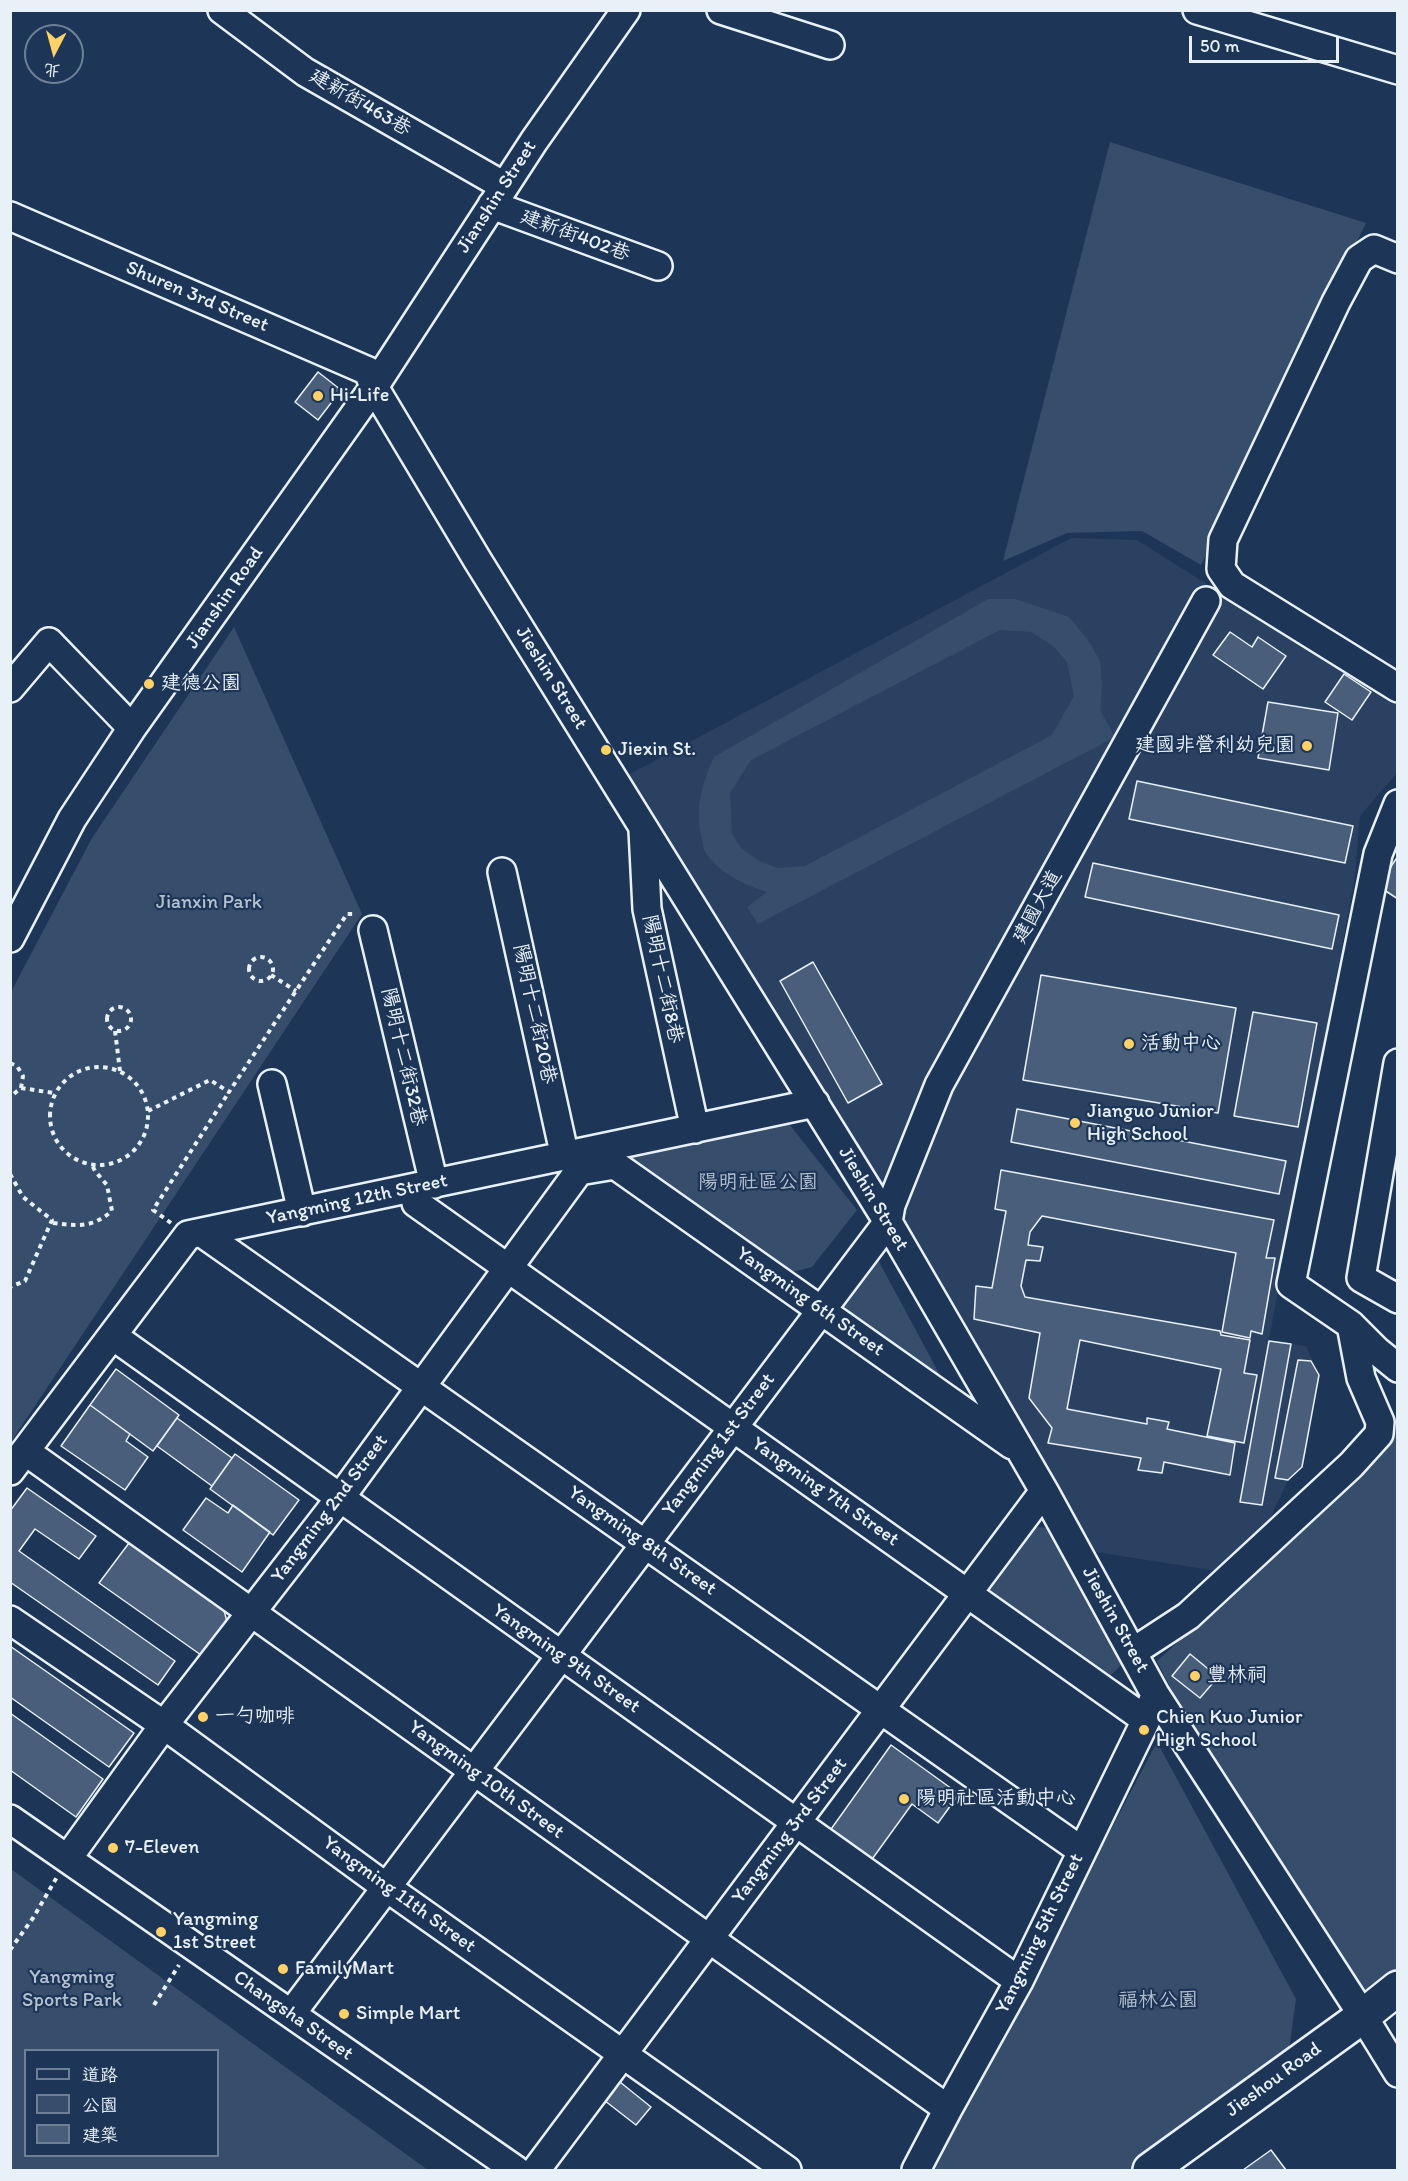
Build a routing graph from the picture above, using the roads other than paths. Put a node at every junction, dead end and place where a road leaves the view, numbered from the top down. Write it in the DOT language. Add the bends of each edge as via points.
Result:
graph roads {
  1 [pos="222,10"];
  2 [pos="626,10"];
  3 [pos="721,10"];
  4 [pos="1197,10"];
  5 [pos="830,45"];
  6 [pos="1398,70"];
  7 [pos="498,195"];
  8 [pos="10,216"];
  9 [pos="1397,257"];
  10 [pos="658,266"];
  11 [pos="374,387"];
  12 [pos="1206,600"];
  13 [pos="10,688"];
  14 [pos="1398,688"];
  15 [pos="132,728"];
  16 [pos="1398,804"];
  17 [pos="643,828"];
  18 [pos="502,872"];
  19 [pos="373,930"];
  20 [pos="10,938"];
  21 [pos="1398,1063"];
  22 [pos="272,1084"];
  23 [pos="814,1103"];
  24 [pos="695,1129"];
  25 [pos="565,1157"];
  26 [pos="596,1168"];
  27 [pos="425,1193"];
  28 [pos="302,1212"];
  29 [pos="888,1222"];
  30 [pos="195,1234"];
  31 [pos="508,1268"];
  32 [pos="1398,1299"];
  33 [pos="821,1310"];
  34 [pos="1351,1324"];
  35 [pos="113,1336"];
  36 [pos="1398,1368"];
  37 [pos="422,1386"];
  38 [pos="733,1427"];
  39 [pos="1389,1430"];
  40 [pos="1020,1450"];
  41 [pos="18,1461"];
  42 [pos="1044,1491"];
  43 [pos="340,1498"];
  44 [pos="645,1544"];
  45 [pos="968,1593"];
  46 [pos="251,1612"];
  47 [pos="10,1620"];
  48 [pos="1132,1649"];
  49 [pos="561,1655"];
  50 [pos="1155,1694"];
  51 [pos="881,1709"];
  52 [pos="1146,1720"];
  53 [pos="164,1725"];
  54 [pos="473,1771"];
  55 [pos="10,1819"];
  56 [pos="796,1822"];
  57 [pos="1082,1851"];
  58 [pos="68,1858"];
  59 [pos="386,1887"];
  60 [pos="709,1939"];
  61 [pos="1019,1981"];
  62 [pos="1398,1988"];
  63 [pos="291,2014"];
  64 [pos="1363,2016"];
  65 [pos="622,2054"];
  66 [pos="1398,2073"];
  67 [pos="948,2109"];
  68 [pos="516,2170"];
  69 [pos="536,2170"];
  70 [pos="787,2170"];
  71 [pos="916,2170"];
  72 [pos="1150,2170"];
  1 -- 7 [label="street, 建新街463巷" via="305,72"];
  2 -- 7 [label="street, Jianshin Street"];
  3 -- 5 [label="street"];
  4 -- 6 [label="street"];
  7 -- 10 [label="street, 建新街402巷"];
  7 -- 11 [label="street, Jianshin Street"];
  8 -- 11 [label="street, Shuren 3rd Street" via="368,371"];
  9 -- 14 [label="street" via="1374,249 1359,259 1223,540 1221,569 1232,585"];
  11 -- 15 [label="street, Jianshin Road"];
  11 -- 17 [label="street, Jieshin Street"];
  12 -- 29 [label="street, 建國大道" via="939,1085 891,1205"];
  13 -- 15 [label="street" via="49,642"];
  15 -- 20 [label="street, Jianshin Road" via="72,819"];
  16 -- 34 [label="street" via="1378,854 1291,1284"];
  17 -- 23 [label="street, Jieshin Street"];
  17 -- 24 [label="street, 陽明十二街8巷" via="647,909"];
  18 -- 25 [label="street, 陽明十二街20巷"];
  19 -- 27 [label="street, 陽明十二街32巷"];
  21 -- 32 [label="street" via="1360,1278"];
  22 -- 28 [label="street"];
  23 -- 24 [label="street, Yangming 12th Street"];
  23 -- 29 [label="street, Jieshin Street"];
  24 -- 25 [label="street, Yangming 12th Street"];
  25 -- 27 [label="street, Yangming 12th Street"];
  26 -- 31 [label="street, Yangming 2nd Street" via="579,1171"];
  26 -- 33 [label="street, Yangming 6th Street" via="615,1165"];
  27 -- 28 [label="street, Yangming 12th Street"];
  27 -- 31 [label="street, Yangming 7th Street"];
  28 -- 30 [label="street, Yangming 12th Street"];
  29 -- 33 [label="street, Yangming 1st Street"];
  29 -- 40 [label="street, Jieshin Street"];
  30 -- 35 [label="street"];
  30 -- 37 [label="street, Yangming 8th Street"];
  31 -- 37 [label="street, Yangming 2nd Street"];
  31 -- 38 [label="street, Yangming 7th Street"];
  33 -- 38 [label="street, Yangming 1st Street"];
  33 -- 40 [label="street, Yangming 6th Street"];
  34 -- 36 [label="street"];
  34 -- 39 [label="street" via="1361,1378"];
  35 -- 41 [label="street"];
  35 -- 43 [label="street, Yangming 9th Street"];
  37 -- 43 [label="street, Yangming 2nd Street"];
  37 -- 44 [label="street, Yangming 8th Street"];
  38 -- 44 [label="street, Yangming 1st Street"];
  38 -- 45 [label="street, Yangming 7th Street"];
  39 -- 48 [label="street" via="1379,1434 1351,1465 1188,1616"];
  40 -- 42 [label="street, Jieshin Street"];
  41 -- 46 [label="street, Yangming 10th Street"];
  42 -- 45 [label="street, Yangming 3rd Street"];
  42 -- 48 [label="street, Jieshin Street"];
  43 -- 46 [label="street, Yangming 2nd Street"];
  43 -- 49 [label="street, Yangming 9th Street"];
  44 -- 49 [label="street, Yangming 1st Street"];
  44 -- 51 [label="street, Yangming 8th Street"];
  45 -- 51 [label="street, Yangming 3rd Street"];
  45 -- 52 [label="street, Yangming 7th Street"];
  46 -- 53 [label="street, Yangming 2nd Street"];
  46 -- 54 [label="street, Yangming 10th Street"];
  47 -- 53 [label="street, Yangming 11th Street"];
  48 -- 50 [label="street, Jieshin Street"];
  49 -- 54 [label="street, Yangming 1st Street"];
  49 -- 56 [label="street, Yangming 9th Street"];
  50 -- 52 [label="street, Yangming 5th Street"];
  50 -- 64 [label="street, Jieshin Street"];
  51 -- 56 [label="street, Yangming 3rd Street"];
  51 -- 57 [label="street, Yangming 8th Street"];
  52 -- 57 [label="street, Yangming 5th Street"];
  53 -- 58 [label="street, Yangming 2nd Street"];
  53 -- 59 [label="street, Yangming 11th Street"];
  54 -- 59 [label="street, Yangming 1st Street"];
  54 -- 60 [label="street, Yangming 10th Street"];
  55 -- 58 [label="street, Changsha Street"];
  56 -- 60 [label="street, Yangming 3rd Street"];
  56 -- 61 [label="street, Yangming 9th Street"];
  57 -- 61 [label="street, Yangming 5th Street"];
  58 -- 63 [label="street, Changsha Street"];
  59 -- 63 [label="street, Yangming 1st Street"];
  59 -- 65 [label="street, Yangming 11th Street"];
  60 -- 65 [label="street, Yangming 3rd Street"];
  60 -- 67 [label="street, Yangming 10th Street"];
  61 -- 67 [label="street, Yangming 5th Street"];
  62 -- 64 [label="main road, Jieshou Road"];
  63 -- 68 [label="street, Changsha Street"];
  64 -- 66 [label="street, Jieshin Street"];
  64 -- 72 [label="main road, Jieshou Road"];
  65 -- 69 [label="street, Yangming 3rd Street"];
  65 -- 70 [label="street, Yangming 11th Street"];
  67 -- 71 [label="street, Yangming 5th Street"];
}
